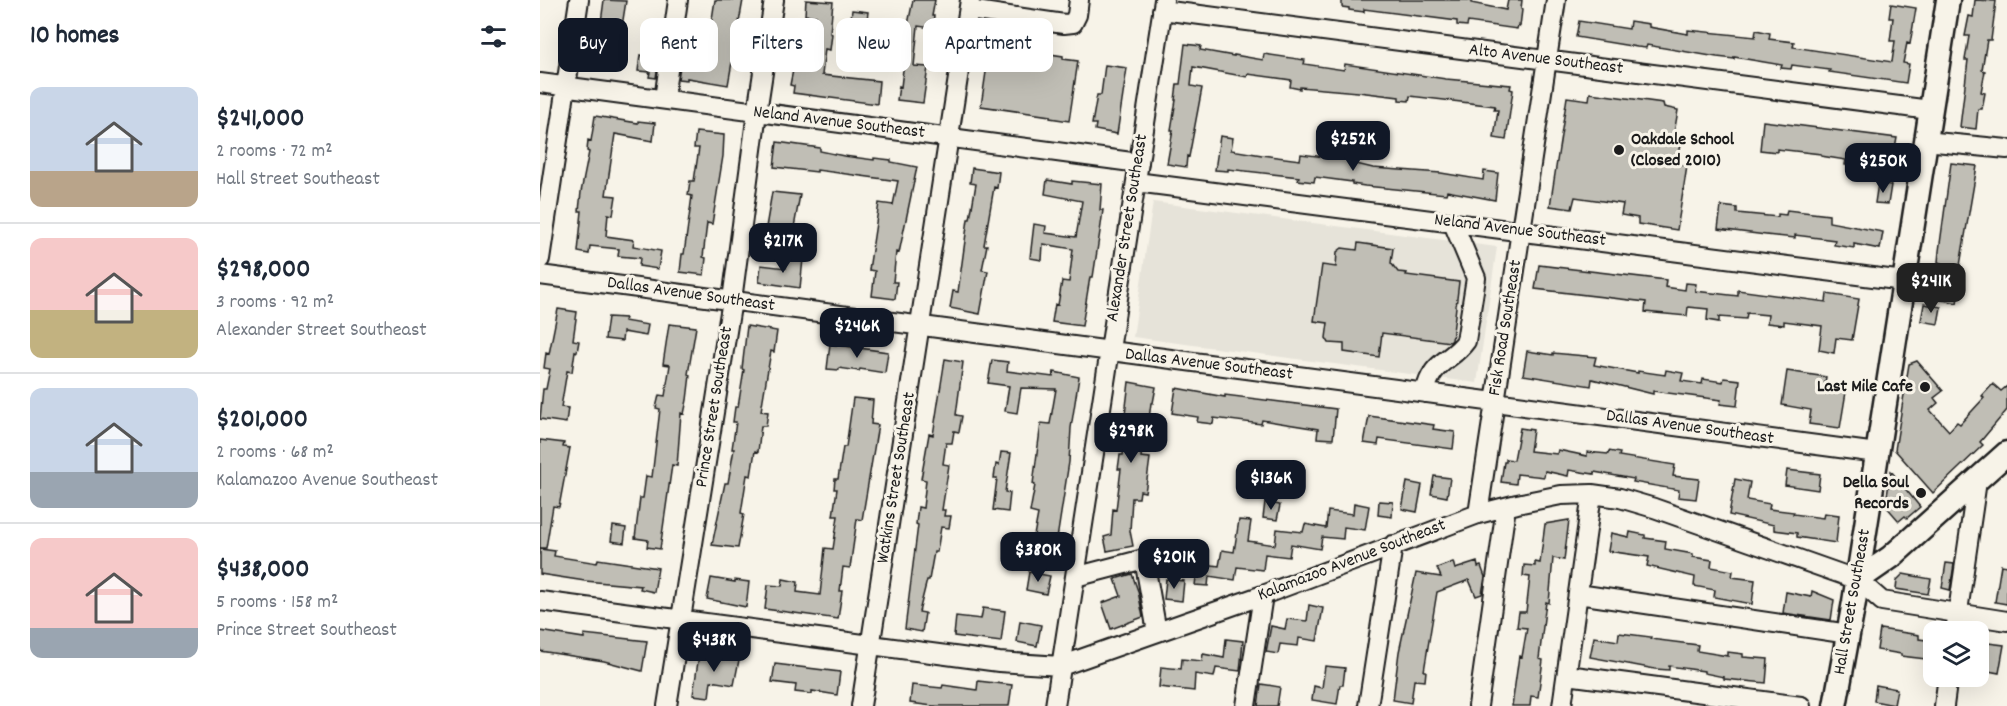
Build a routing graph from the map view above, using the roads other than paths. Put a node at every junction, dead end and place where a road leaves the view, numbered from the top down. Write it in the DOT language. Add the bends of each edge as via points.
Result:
graph roads {
  1 [pos="579,0"];
  2 [pos="678,0"];
  3 [pos="774,0"];
  4 [pos="1079,0"];
  5 [pos="1556,0"];
  6 [pos="1948,0"];
  7 [pos="970,5"];
  8 [pos="1163,5"];
  9 [pos="1548,60"];
  10 [pos="540,83"];
  11 [pos="566,87"];
  12 [pos="664,99"];
  13 [pos="1930,110"];
  14 [pos="757,112"];
  15 [pos="949,138"];
  16 [pos="1925,141"];
  17 [pos="2007,149"];
  18 [pos="1139,163"];
  19 [pos="1136,182"];
  20 [pos="1453,223"];
  21 [pos="1521,232"];
  22 [pos="540,259"];
  23 [pos="540,275"];
  24 [pos="1904,281"];
  25 [pos="732,300"];
  26 [pos="921,327"];
  27 [pos="1109,352"];
  28 [pos="1425,393"];
  29 [pos="1495,402"];
  30 [pos="1878,453"];
  31 [pos="2007,453"];
  32 [pos="1977,481"];
  33 [pos="1592,494"];
  34 [pos="1506,507"];
  35 [pos="1478,514"];
  36 [pos="1393,545"];
  37 [pos="1075,577"];
  38 [pos="1858,580"];
  39 [pos="1263,594"];
  40 [pos="1578,594"];
  41 [pos="540,601"];
  42 [pos="1958,613"];
  43 [pos="681,620"];
  44 [pos="1957,621"];
  45 [pos="2007,621"];
  46 [pos="1158,632"];
  47 [pos="1849,634"];
  48 [pos="870,645"];
  49 [pos="1061,666"];
  50 [pos="1567,675"];
  51 [pos="1947,687"];
  52 [pos="667,706"];
  53 [pos="861,706"];
  54 [pos="1055,706"];
  55 [pos="1246,706"];
  56 [pos="1368,706"];
  57 [pos="1478,706"];
  58 [pos="1562,706"];
  59 [pos="1801,706"];
  60 [pos="1835,706"];
  61 [pos="1944,706"];
  1 -- 11 [label="street"];
  2 -- 12 [label="street"];
  3 -- 14 [label="street, Prince Street Southeast"];
  4 -- 7 [label="street" via="1073,23 1064,24"];
  5 -- 9 [label="street, Fisk Road Southeast"];
  6 -- 13 [label="main road, Hall Street Southeast"];
  7 -- 15 [label="street, Watkins Street Southeast"];
  8 -- 9 [label="street, Alto Avenue Southeast"];
  8 -- 18 [label="street, Alexander Street Southeast"];
  9 -- 13 [label="street, Alto Avenue Southeast"];
  9 -- 21 [label="street, Fisk Road Southeast"];
  10 -- 11 [label="street, Neland Avenue Southeast"];
  11 -- 12 [label="street, Neland Avenue Southeast"];
  11 -- 22 [label="street"];
  12 -- 14 [label="street, Neland Avenue Southeast"];
  13 -- 16 [label="main road, Hall Street Southeast"];
  14 -- 15 [label="street, Neland Avenue Southeast"];
  14 -- 25 [label="street, Prince Street Southeast"];
  15 -- 18 [label="street, Neland Avenue Southeast"];
  15 -- 26 [label="street, Watkins Street Southeast"];
  16 -- 17 [label="street"];
  16 -- 24 [label="main road, Hall Street Southeast"];
  18 -- 19 [label="street, Alexander Street Southeast"];
  19 -- 20 [label="street, Neland Avenue Southeast"];
  19 -- 27 [label="street, Alexander Street Southeast"];
  20 -- 21 [label="street, Neland Avenue Southeast"];
  20 -- 28 [label="street" via="1476,278 1466,341 1434,371"];
  21 -- 24 [label="street, Neland Avenue Southeast"];
  21 -- 29 [label="street, Fisk Road Southeast"];
  23 -- 25 [label="street, Dallas Avenue Southeast"];
  24 -- 30 [label="main road, Hall Street Southeast"];
  25 -- 26 [label="street, Dallas Avenue Southeast"];
  25 -- 43 [label="street, Prince Street Southeast"];
  26 -- 27 [label="street, Dallas Avenue Southeast"];
  26 -- 48 [label="street, Watkins Street Southeast"];
  27 -- 28 [label="street, Dallas Avenue Southeast"];
  27 -- 37 [label="street, Alexander Street Southeast"];
  28 -- 29 [label="street, Dallas Avenue Southeast"];
  29 -- 30 [label="street, Dallas Avenue Southeast"];
  29 -- 35 [label="street, Fisk Road Southeast"];
  30 -- 38 [label="main road, Hall Street Southeast"];
  31 -- 32 [label="main road"];
  32 -- 38 [label="main road" via="1891,557"];
  32 -- 42 [label="street"];
  33 -- 34 [label="street, Kalamazoo Avenue Southeast" via="1561,495"];
  33 -- 38 [label="street, Kalamazoo Avenue Southeast" via="1654,508"];
  33 -- 40 [label="street"];
  34 -- 35 [label="street, Kalamazoo Avenue Southeast"];
  34 -- 57 [label="street"];
  35 -- 36 [label="street, Kalamazoo Avenue Southeast"];
  36 -- 39 [label="street, Kalamazoo Avenue Southeast"];
  36 -- 56 [label="street"];
  37 -- 46 [label="street" via="1144,559"];
  37 -- 49 [label="street, Alexander Street Southeast"];
  38 -- 42 [label="street" via="1882,601"];
  38 -- 47 [label="main road, Hall Street Southeast"];
  39 -- 46 [label="street, Kalamazoo Avenue Southeast"];
  39 -- 55 [label="street"];
  40 -- 47 [label="street"];
  40 -- 50 [label="street"];
  41 -- 43 [label="street, Kalamazoo Avenue Southeast"];
  42 -- 44 [label="street"];
  42 -- 45 [label="street"];
  43 -- 48 [label="street, Kalamazoo Avenue Southeast"];
  43 -- 52 [label="street, Prince Street Southeast"];
  46 -- 49 [label="street, Kalamazoo Avenue Southeast"];
  47 -- 60 [label="main road, Hall Street Southeast"];
  48 -- 49 [label="street, Kalamazoo Avenue Southeast"];
  48 -- 53 [label="street, Watkins Street Southeast"];
  49 -- 54 [label="street, Alexander Street Southeast"];
  50 -- 58 [label="street"];
  50 -- 59 [label="street"];
  51 -- 61 [label="street"];
}
